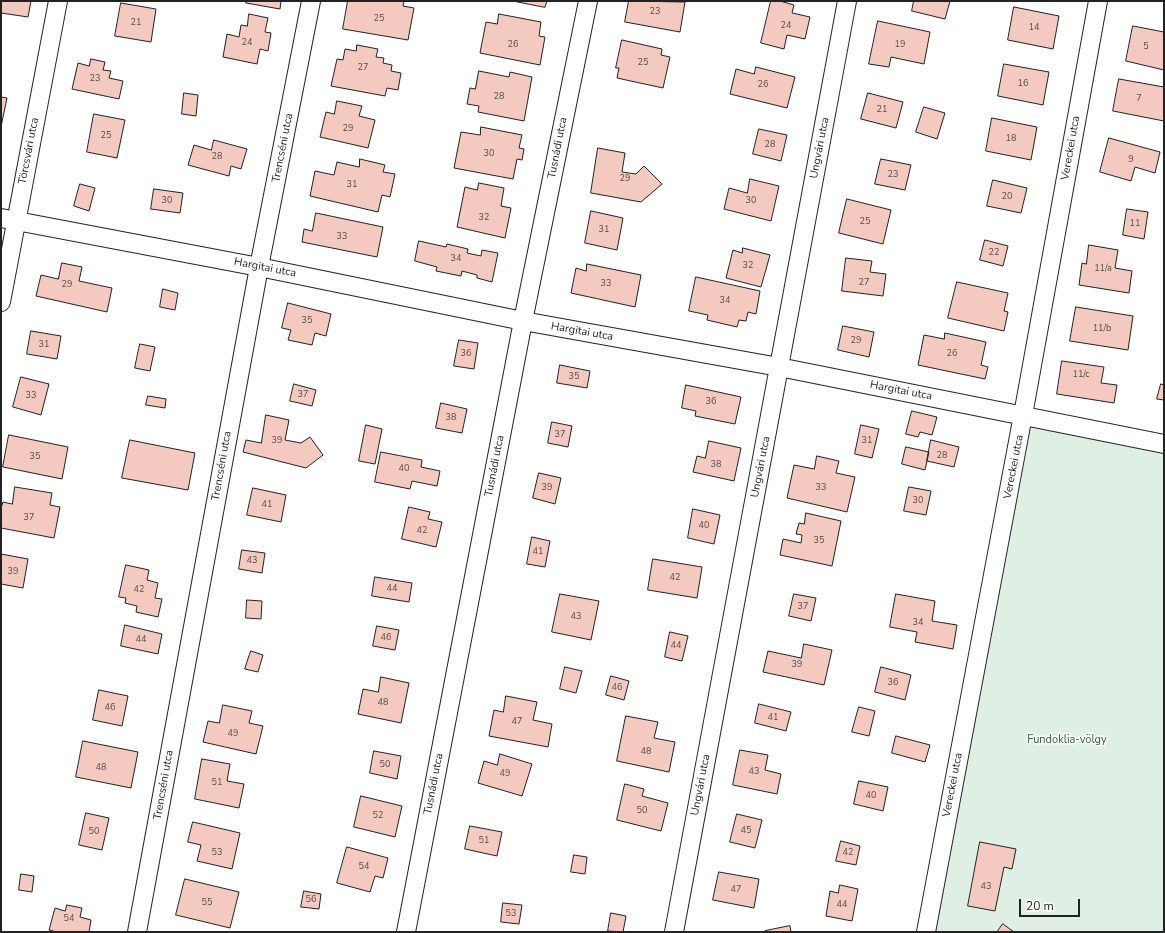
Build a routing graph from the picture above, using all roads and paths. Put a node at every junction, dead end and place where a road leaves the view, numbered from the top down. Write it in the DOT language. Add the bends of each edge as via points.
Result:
graph roads {
  1 [pos="58,1"];
  2 [pos="311,1"];
  3 [pos="588,1"];
  4 [pos="847,1"];
  5 [pos="1098,1"];
  6 [pos="8,220"];
  7 [pos="259,267"];
  8 [pos="1,302"];
  9 [pos="523,321"];
  10 [pos="779,367"];
  11 [pos="1023,415"];
  12 [pos="1164,444"];
  13 [pos="137,932"];
  14 [pos="406,932"];
  15 [pos="674,932"];
  16 [pos="926,932"];
  1 -- 6 [label="street, Törcsvári utca"];
  2 -- 7 [label="street, Trencséni utca"];
  3 -- 9 [label="street, Tusnádi utca"];
  4 -- 10 [label="street, Ungvári utca"];
  5 -- 11 [label="street, Vereckei utca"];
  6 -- 7 [label="street, Hargitai utca"];
  6 -- 8 [label="street, Törcsvári utca"];
  7 -- 9 [label="street, Hargitai utca"];
  7 -- 13 [label="street, Trencséni utca"];
  9 -- 10 [label="street, Hargitai utca"];
  9 -- 14 [label="street, Tusnádi utca"];
  10 -- 11 [label="street, Hargitai utca"];
  10 -- 15 [label="street, Ungvári utca"];
  11 -- 12 [label="street, Hargitai utca"];
  11 -- 16 [label="street, Vereckei utca"];
}
